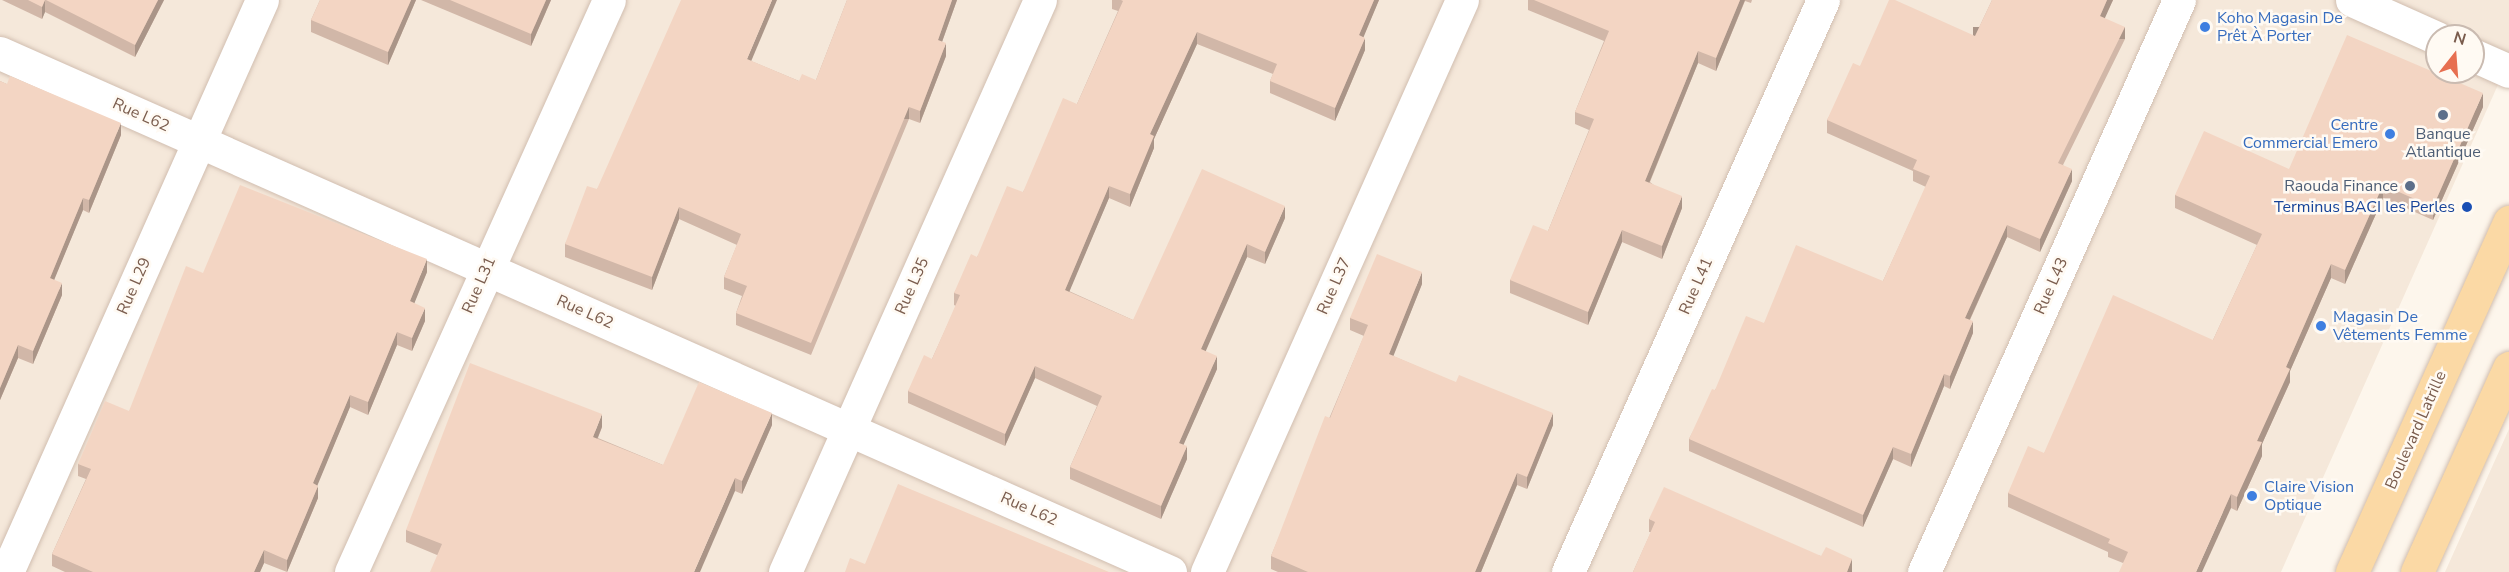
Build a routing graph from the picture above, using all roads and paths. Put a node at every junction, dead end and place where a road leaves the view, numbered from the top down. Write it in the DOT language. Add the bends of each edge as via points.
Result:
graph roads {
  1 [pos="262,0"];
  2 [pos="609,0"];
  3 [pos="1040,0"];
  4 [pos="1462,0"];
  5 [pos="1823,0"];
  6 [pos="2179,0"];
  7 [pos="2352,0"];
  8 [pos="2425,33"];
  9 [pos="0,53"];
  10 [pos="2485,60"];
  11 [pos="2509,71"];
  12 [pos="199,141"];
  13 [pos="2509,222"];
  14 [pos="486,269"];
  15 [pos="2509,368"];
  16 [pos="848,429"];
  17 [pos="7,572"];
  18 [pos="351,572"];
  19 [pos="785,572"];
  20 [pos="1170,572"];
  21 [pos="1207,572"];
  22 [pos="1568,572"];
  23 [pos="1924,572"];
  24 [pos="2352,572"];
  25 [pos="2417,572"];
  1 -- 12 [label="street, Rue L29"];
  2 -- 14 [label="street, Rue L31"];
  3 -- 16 [label="street, Rue L35"];
  4 -- 21 [label="street, Rue L37"];
  5 -- 22 [label="street, Rue L41"];
  6 -- 23 [label="street, Rue L43"];
  7 -- 8 [label="street"];
  9 -- 12 [label="street, Rue L62"];
  10 -- 11 [label="street"];
  12 -- 14 [label="street, Rue L62"];
  12 -- 17 [label="street, Rue L29"];
  13 -- 24 [label="main road, Boulevard Latrille"];
  14 -- 16 [label="street, Rue L62"];
  14 -- 18 [label="street, Rue L31"];
  15 -- 25 [label="main road"];
  16 -- 19 [label="street, Rue L35"];
  16 -- 20 [label="street, Rue L62"];
}
